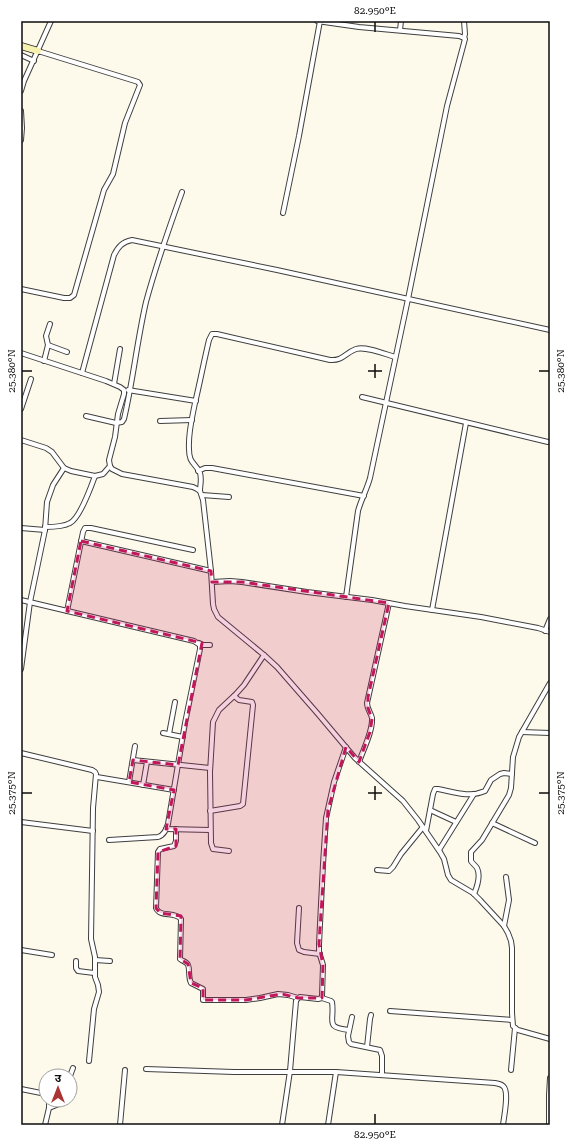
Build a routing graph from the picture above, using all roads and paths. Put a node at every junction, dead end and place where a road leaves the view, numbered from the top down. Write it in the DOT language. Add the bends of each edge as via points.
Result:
graph roads {
  1 [pos="51,21"];
  2 [pos="317,21"];
  3 [pos="320,21"];
  4 [pos="402,21"];
  5 [pos="464,21"];
  6 [pos="400,30"];
  7 [pos="464,38"];
  8 [pos="21,46"];
  9 [pos="38,51"];
  10 [pos="21,55"];
  11 [pos="34,61"];
  12 [pos="21,91"];
  13 [pos="21,112"];
  14 [pos="21,140"];
  15 [pos="182,192"];
  16 [pos="283,213"];
  17 [pos="162,247"];
  18 [pos="21,289"];
  19 [pos="408,299"];
  20 [pos="50,324"];
  21 [pos="550,330"];
  22 [pos="48,345"];
  23 [pos="120,349"];
  24 [pos="67,352"];
  25 [pos="21,353"];
  26 [pos="395,357"];
  27 [pos="44,361"];
  28 [pos="82,373"];
  29 [pos="31,379"];
  30 [pos="114,384"];
  31 [pos="124,390"];
  32 [pos="130,390"];
  33 [pos="362,397"];
  34 [pos="196,401"];
  35 [pos="386,403"];
  36 [pos="21,409"];
  37 [pos="86,416"];
  38 [pos="192,420"];
  39 [pos="160,421"];
  40 [pos="116,423"];
  41 [pos="466,423"];
  42 [pos="21,440"];
  43 [pos="548,442"];
  44 [pos="110,466"];
  45 [pos="64,468"];
  46 [pos="198,470"];
  47 [pos="95,476"];
  48 [pos="201,493"];
  49 [pos="364,496"];
  50 [pos="229,497"];
  51 [pos="21,528"];
  52 [pos="45,529"];
  53 [pos="81,541"];
  54 [pos="193,550"];
  55 [pos="211,571"];
  56 [pos="212,582"];
  57 [pos="346,597"];
  58 [pos="21,600"];
  59 [pos="30,602"];
  60 [pos="389,603"];
  61 [pos="432,610"];
  62 [pos="67,611"];
  63 [pos="550,619"];
  64 [pos="545,631"];
  65 [pos="550,632"];
  66 [pos="199,643"];
  67 [pos="210,645"];
  68 [pos="264,655"];
  69 [pos="21,669"];
  70 [pos="550,683"];
  71 [pos="234,696"];
  72 [pos="175,702"];
  73 [pos="522,732"];
  74 [pos="163,733"];
  75 [pos="550,733"];
  76 [pos="169,734"];
  77 [pos="183,737"];
  78 [pos="135,746"];
  79 [pos="346,747"];
  80 [pos="21,754"];
  81 [pos="133,760"];
  82 [pos="147,762"];
  83 [pos="359,762"];
  84 [pos="178,766"];
  85 [pos="210,768"];
  86 [pos="512,774"];
  87 [pos="97,777"];
  88 [pos="129,782"];
  89 [pos="143,785"];
  90 [pos="174,790"];
  91 [pos="474,794"];
  92 [pos="430,810"];
  93 [pos="210,811"];
  94 [pos="21,822"];
  95 [pos="456,822"];
  96 [pos="492,823"];
  97 [pos="166,829"];
  98 [pos="176,829"];
  99 [pos="424,829"];
  100 [pos="210,830"];
  101 [pos="93,831"];
  102 [pos="108,840"];
  103 [pos="535,843"];
  104 [pos="439,850"];
  105 [pos="229,851"];
  106 [pos="377,870"];
  107 [pos="506,877"];
  108 [pos="474,894"];
  109 [pos="299,908"];
  110 [pos="504,926"];
  111 [pos="21,950"];
  112 [pos="320,954"];
  113 [pos="52,955"];
  114 [pos="95,960"];
  115 [pos="76,961"];
  116 [pos="110,961"];
  117 [pos="94,973"];
  118 [pos="298,998"];
  119 [pos="322,998"];
  120 [pos="390,1011"];
  121 [pos="371,1015"];
  122 [pos="352,1017"];
  123 [pos="512,1020"];
  124 [pos="515,1028"];
  125 [pos="349,1030"];
  126 [pos="550,1040"];
  127 [pos="367,1047"];
  128 [pos="89,1061"];
  129 [pos="146,1069"];
  130 [pos="125,1070"];
  131 [pos="511,1070"];
  132 [pos="290,1071"];
  133 [pos="336,1072"];
  134 [pos="382,1075"];
  135 [pos="550,1078"];
  136 [pos="21,1089"];
  137 [pos="38,1092"];
  138 [pos="49,1108"];
  139 [pos="45,1125"];
  140 [pos="120,1125"];
  141 [pos="282,1125"];
  142 [pos="328,1125"];
  143 [pos="503,1125"];
  144 [pos="549,1125"];
  1 -- 9 [label="street"];
  2 -- 3 [label="street"];
  3 -- 6 [label="street"];
  3 -- 16 [label="street"];
  4 -- 6 [label="street"];
  5 -- 7 [label="street"];
  6 -- 7 [label="street"];
  7 -- 19 [label="street" via="447,106"];
  8 -- 9 [label="street"];
  9 -- 11 [label="street"];
  9 -- 18 [label="street" via="135,81 140,87 127,119 113,174 104,190 74,295 64,298"];
  10 -- 11 [label="street"];
  11 -- 12 [label="street"];
  13 -- 14 [label="street"];
  15 -- 17 [label="street"];
  17 -- 19 [label="street"];
  17 -- 28 [label="street" via="132,240 122,243 117,248"];
  17 -- 32 [label="street" via="146,303"];
  19 -- 21 [label="street"];
  19 -- 26 [label="street"];
  20 -- 22 [label="street" via="46,336"];
  22 -- 24 [label="street"];
  22 -- 27 [label="street"];
  23 -- 30 [label="street"];
  25 -- 27 [label="street"];
  26 -- 34 [label="street" via="360,348 340,360 330,360 212,334"];
  26 -- 35 [label="street"];
  27 -- 28 [label="street"];
  28 -- 30 [label="street"];
  29 -- 36 [label="street"];
  30 -- 31 [label="street"];
  31 -- 32 [label="street"];
  31 -- 40 [label="street"];
  32 -- 34 [label="street"];
  32 -- 40 [label="street" via="123,421"];
  33 -- 35 [label="street"];
  34 -- 38 [label="street"];
  35 -- 41 [label="street"];
  35 -- 49 [label="street"];
  37 -- 40 [label="street"];
  38 -- 39 [label="street"];
  38 -- 46 [label="street" via="189,451 191,461"];
  40 -- 44 [label="street"];
  41 -- 43 [label="street"];
  41 -- 61 [label="street"];
  42 -- 45 [label="street" via="46,448"];
  44 -- 47 [label="street" via="103,474"];
  44 -- 48 [label="street" via="122,474 186,485"];
  45 -- 47 [label="street"];
  45 -- 52 [label="street" via="48,497"];
  46 -- 48 [label="street"];
  46 -- 49 [label="street" via="212,468"];
  47 -- 52 [label="street" via="82,506 72,521"];
  48 -- 50 [label="street"];
  48 -- 55 [label="street"];
  49 -- 57 [label="street" via="358,511"];
  51 -- 52 [label="street"];
  52 -- 59 [label="street"];
  53 -- 54 [label="street" via="84,530 91,528"];
  53 -- 55 [label="street"];
  53 -- 62 [label="street"];
  55 -- 56 [label="street"];
  56 -- 57 [label="street" via="242,582"];
  56 -- 68 [label="street" via="214,609 218,617"];
  57 -- 60 [label="street"];
  58 -- 59 [label="street"];
  59 -- 62 [label="street"];
  59 -- 69 [label="street"];
  60 -- 61 [label="street"];
  60 -- 83 [label="street" via="367,703 371,726"];
  61 -- 64 [label="street" via="481,617"];
  62 -- 66 [label="street"];
  63 -- 64 [label="street"];
  64 -- 65 [label="street"];
  66 -- 67 [label="street"];
  66 -- 77 [label="street"];
  68 -- 71 [label="street"];
  68 -- 79 [label="street"];
  70 -- 73 [label="street"];
  71 -- 85 [label="street" via="219,710 213,722"];
  71 -- 93 [label="street" via="239,700 252,702 253,705 243,804"];
  72 -- 76 [label="street"];
  73 -- 75 [label="street"];
  73 -- 86 [label="street" via="515,750"];
  74 -- 76 [label="street"];
  76 -- 77 [label="street"];
  77 -- 84 [label="street"];
  78 -- 81 [label="street"];
  79 -- 83 [label="street"];
  79 -- 112 [label="street" via="334,782 326,818"];
  80 -- 87 [label="street" via="92,770"];
  81 -- 82 [label="street"];
  81 -- 88 [label="street"];
  82 -- 84 [label="street"];
  82 -- 89 [label="street"];
  83 -- 99 [label="street" via="403,801"];
  84 -- 85 [label="street"];
  84 -- 90 [label="street"];
  85 -- 93 [label="street"];
  86 -- 91 [label="street" via="500,774 490,781 485,791"];
  86 -- 96 [label="street" via="511,792"];
  87 -- 88 [label="street"];
  87 -- 101 [label="street"];
  88 -- 89 [label="street"];
  89 -- 90 [label="street"];
  90 -- 97 [label="street"];
  91 -- 92 [label="street" via="436,789"];
  91 -- 95 [label="street"];
  92 -- 95 [label="street"];
  92 -- 99 [label="street"];
  93 -- 100 [label="street"];
  94 -- 101 [label="street"];
  95 -- 104 [label="street"];
  96 -- 103 [label="street"];
  96 -- 108 [label="street" via="470,855 478,873 478,884"];
  97 -- 98 [label="street"];
  97 -- 102 [label="street" via="162,836 158,837"];
  98 -- 100 [label="street"];
  98 -- 118 [label="street" via="174,846 160,849 158,852 156,908 160,913 181,919 180,959 188,965 191,983 203,988 203,1000 246,1000 282,994"];
  99 -- 104 [label="street"];
  99 -- 106 [label="street" via="389,871"];
  100 -- 105 [label="street" via="213,849"];
  101 -- 114 [label="street" via="90,934"];
  104 -- 108 [label="street" via="451,880"];
  107 -- 110 [label="street" via="509,900"];
  108 -- 110 [label="street"];
  109 -- 112 [label="street" via="298,950"];
  110 -- 123 [label="street" via="512,948"];
  111 -- 113 [label="street"];
  112 -- 119 [label="street" via="323,965"];
  114 -- 116 [label="street"];
  114 -- 117 [label="street"];
  115 -- 117 [label="street" via="78,971"];
  117 -- 128 [label="street" via="98,992"];
  118 -- 119 [label="street"];
  118 -- 132 [label="street"];
  119 -- 125 [label="street" via="332,1002 334,1026"];
  120 -- 123 [label="street"];
  121 -- 127 [label="street"];
  122 -- 125 [label="street"];
  123 -- 124 [label="street"];
  124 -- 126 [label="street"];
  124 -- 131 [label="street"];
  125 -- 127 [label="street" via="349,1044"];
  127 -- 134 [label="street" via="381,1051"];
  129 -- 132 [label="street"];
  130 -- 140 [label="street"];
  132 -- 133 [label="street"];
  132 -- 141 [label="street"];
  133 -- 134 [label="street"];
  133 -- 142 [label="street"];
  134 -- 143 [label="street" via="502,1085 506,1094"];
  135 -- 144 [label="street"];
  136 -- 137 [label="street"];
  138 -- 139 [label="street"];
}
